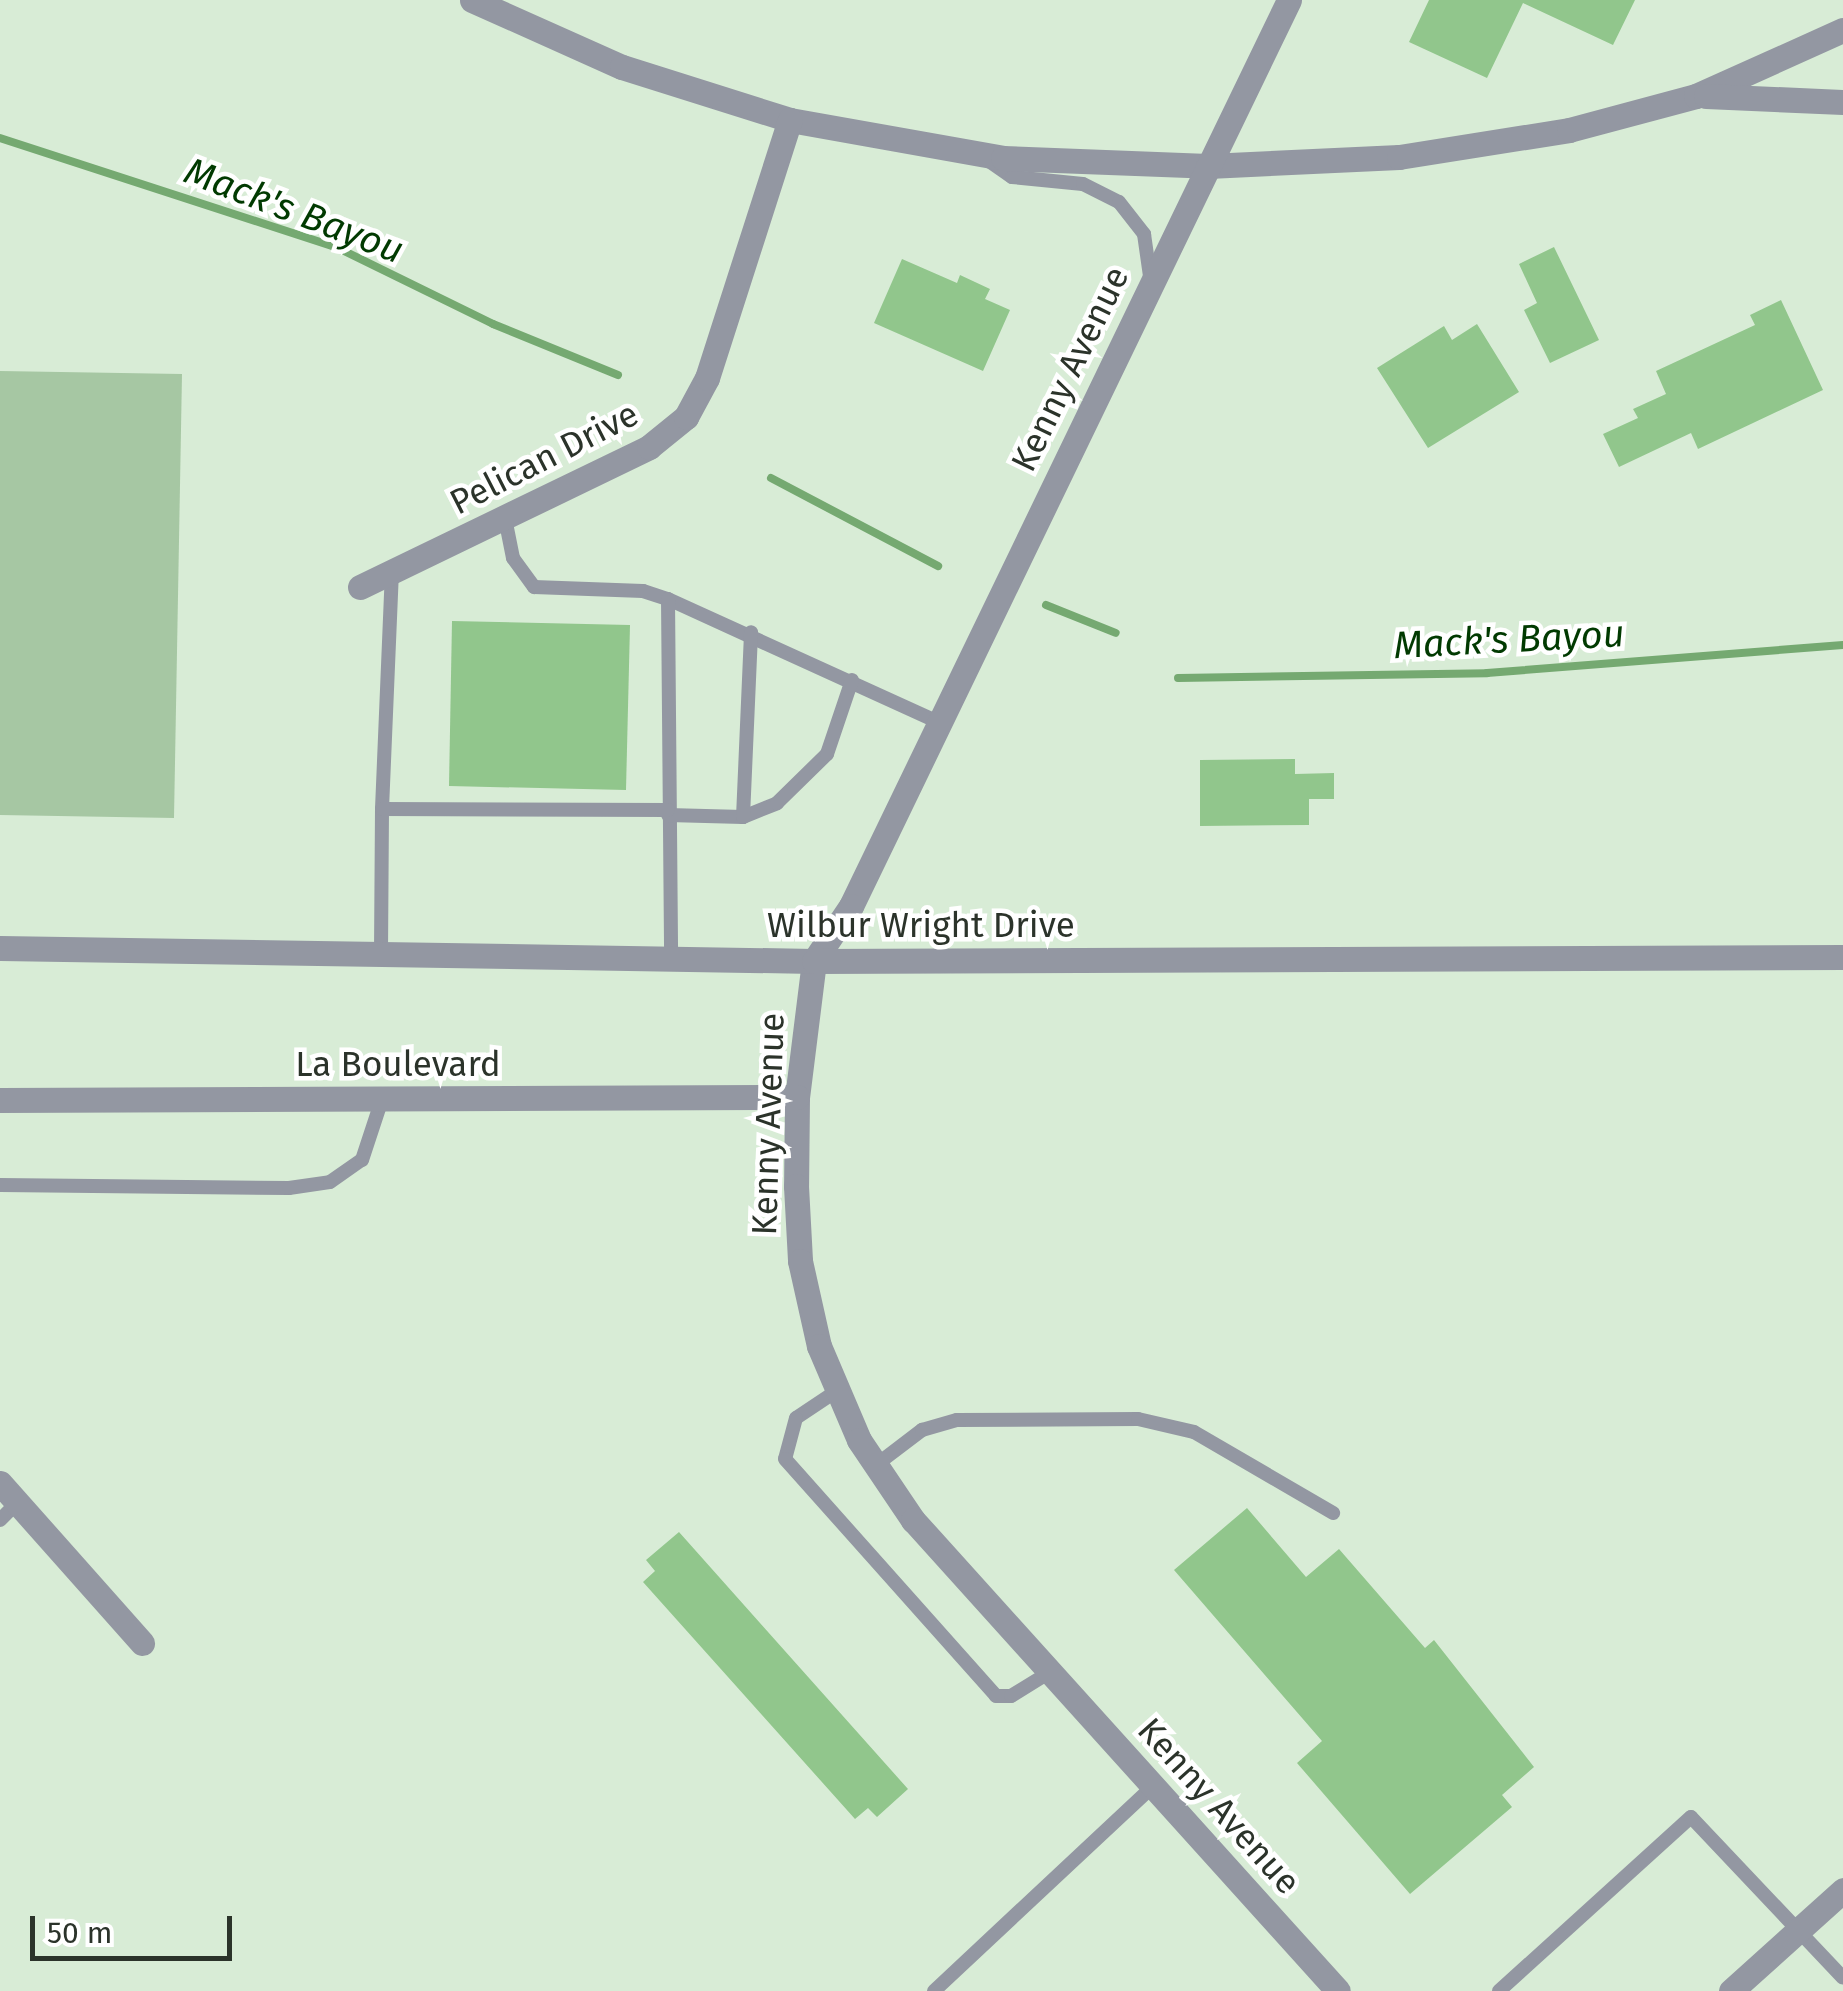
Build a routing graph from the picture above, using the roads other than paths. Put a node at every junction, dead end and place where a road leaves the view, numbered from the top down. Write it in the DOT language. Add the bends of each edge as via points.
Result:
graph roads {
  1 [pos="472,0"];
  2 [pos="1289,0"];
  3 [pos="1843,30"];
  4 [pos="1696,96"];
  5 [pos="1843,102"];
  6 [pos="790,120"];
  7 [pos="980,155"];
  8 [pos="1208,166"];
  9 [pos="1150,283"];
  10 [pos="505,518"];
  11 [pos="392,572"];
  12 [pos="360,587"];
  13 [pos="668,599"];
  14 [pos="750,632"];
  15 [pos="852,680"];
  16 [pos="940,723"];
  17 [pos="382,808"];
  18 [pos="668,812"];
  19 [pos="743,817"];
  20 [pos="0,948"];
  21 [pos="380,952"];
  22 [pos="672,958"];
  23 [pos="1843,958"];
  24 [pos="814,960"];
  25 [pos="796,1098"];
  26 [pos="382,1099"];
  27 [pos="0,1100"];
  28 [pos="0,1185"];
  29 [pos="838,1390"];
  30 [pos="876,1465"];
  31 [pos="6,1502"];
  32 [pos="1332,1513"];
  33 [pos="142,1642"];
  34 [pos="1050,1672"];
  35 [pos="1153,1786"];
  36 [pos="1843,1890"];
  37 [pos="1800,1929"];
  38 [pos="1843,1978"];
  39 [pos="934,1991"];
  40 [pos="1338,1991"];
  41 [pos="1500,1991"];
  42 [pos="1731,1991"];
  1 -- 6 [label="street" via="622,67"];
  2 -- 8 [label="street, Kenny Avenue"];
  3 -- 4 [label="street"];
  4 -- 5 [label="street"];
  4 -- 8 [label="street" via="1478,147"];
  6 -- 7 [label="street"];
  6 -- 10 [label="street, Pelican Drive" via="694,406 650,447"];
  7 -- 8 [label="street"];
  7 -- 9 [label="lane" via="1012,177 1083,184 1119,202 1144,234"];
  8 -- 9 [label="street, Kenny Avenue"];
  9 -- 16 [label="street, Kenny Avenue"];
  10 -- 11 [label="street, Pelican Drive"];
  10 -- 13 [label="lane" via="513,558 534,587 643,591"];
  11 -- 12 [label="street, Pelican Drive"];
  11 -- 17 [label="lane"];
  13 -- 14 [label="lane"];
  13 -- 18 [label="lane"];
  14 -- 15 [label="lane"];
  14 -- 19 [label="lane"];
  15 -- 16 [label="lane"];
  15 -- 19 [label="lane" via="827,754 806,781"];
  16 -- 24 [label="street, Kenny Avenue" via="851,906"];
  17 -- 18 [label="lane"];
  17 -- 21 [label="lane"];
  18 -- 19 [label="lane"];
  18 -- 22 [label="lane"];
  20 -- 21 [label="street, Wilbur Wright Drive"];
  21 -- 22 [label="street, Wilbur Wright Drive"];
  22 -- 24 [label="street, Wilbur Wright Drive"];
  23 -- 24 [label="street, Wilbur Wright Drive"];
  24 -- 25 [label="street, Kenny Avenue"];
  25 -- 26 [label="street, La Boulevard"];
  25 -- 29 [label="street, Kenny Avenue" via="800,1261 818,1346"];
  26 -- 27 [label="street, La Boulevard"];
  26 -- 28 [label="lane" via="362,1160 330,1182 289,1188"];
  29 -- 30 [label="street, Kenny Avenue"];
  29 -- 34 [label="lane" via="796,1418 785,1458 996,1696 1011,1696"];
  30 -- 32 [label="lane" via="922,1430 956,1420 1138,1419 1194,1432"];
  30 -- 34 [label="street, Kenny Avenue" via="913,1520"];
  31 -- 33 [label="street"];
  34 -- 35 [label="street, Kenny Avenue"];
  35 -- 39 [label="lane"];
  35 -- 40 [label="street, Kenny Avenue"];
  36 -- 37 [label="street"];
  37 -- 38 [label="lane"];
  37 -- 41 [label="lane" via="1691,1817"];
  37 -- 42 [label="street"];
}
